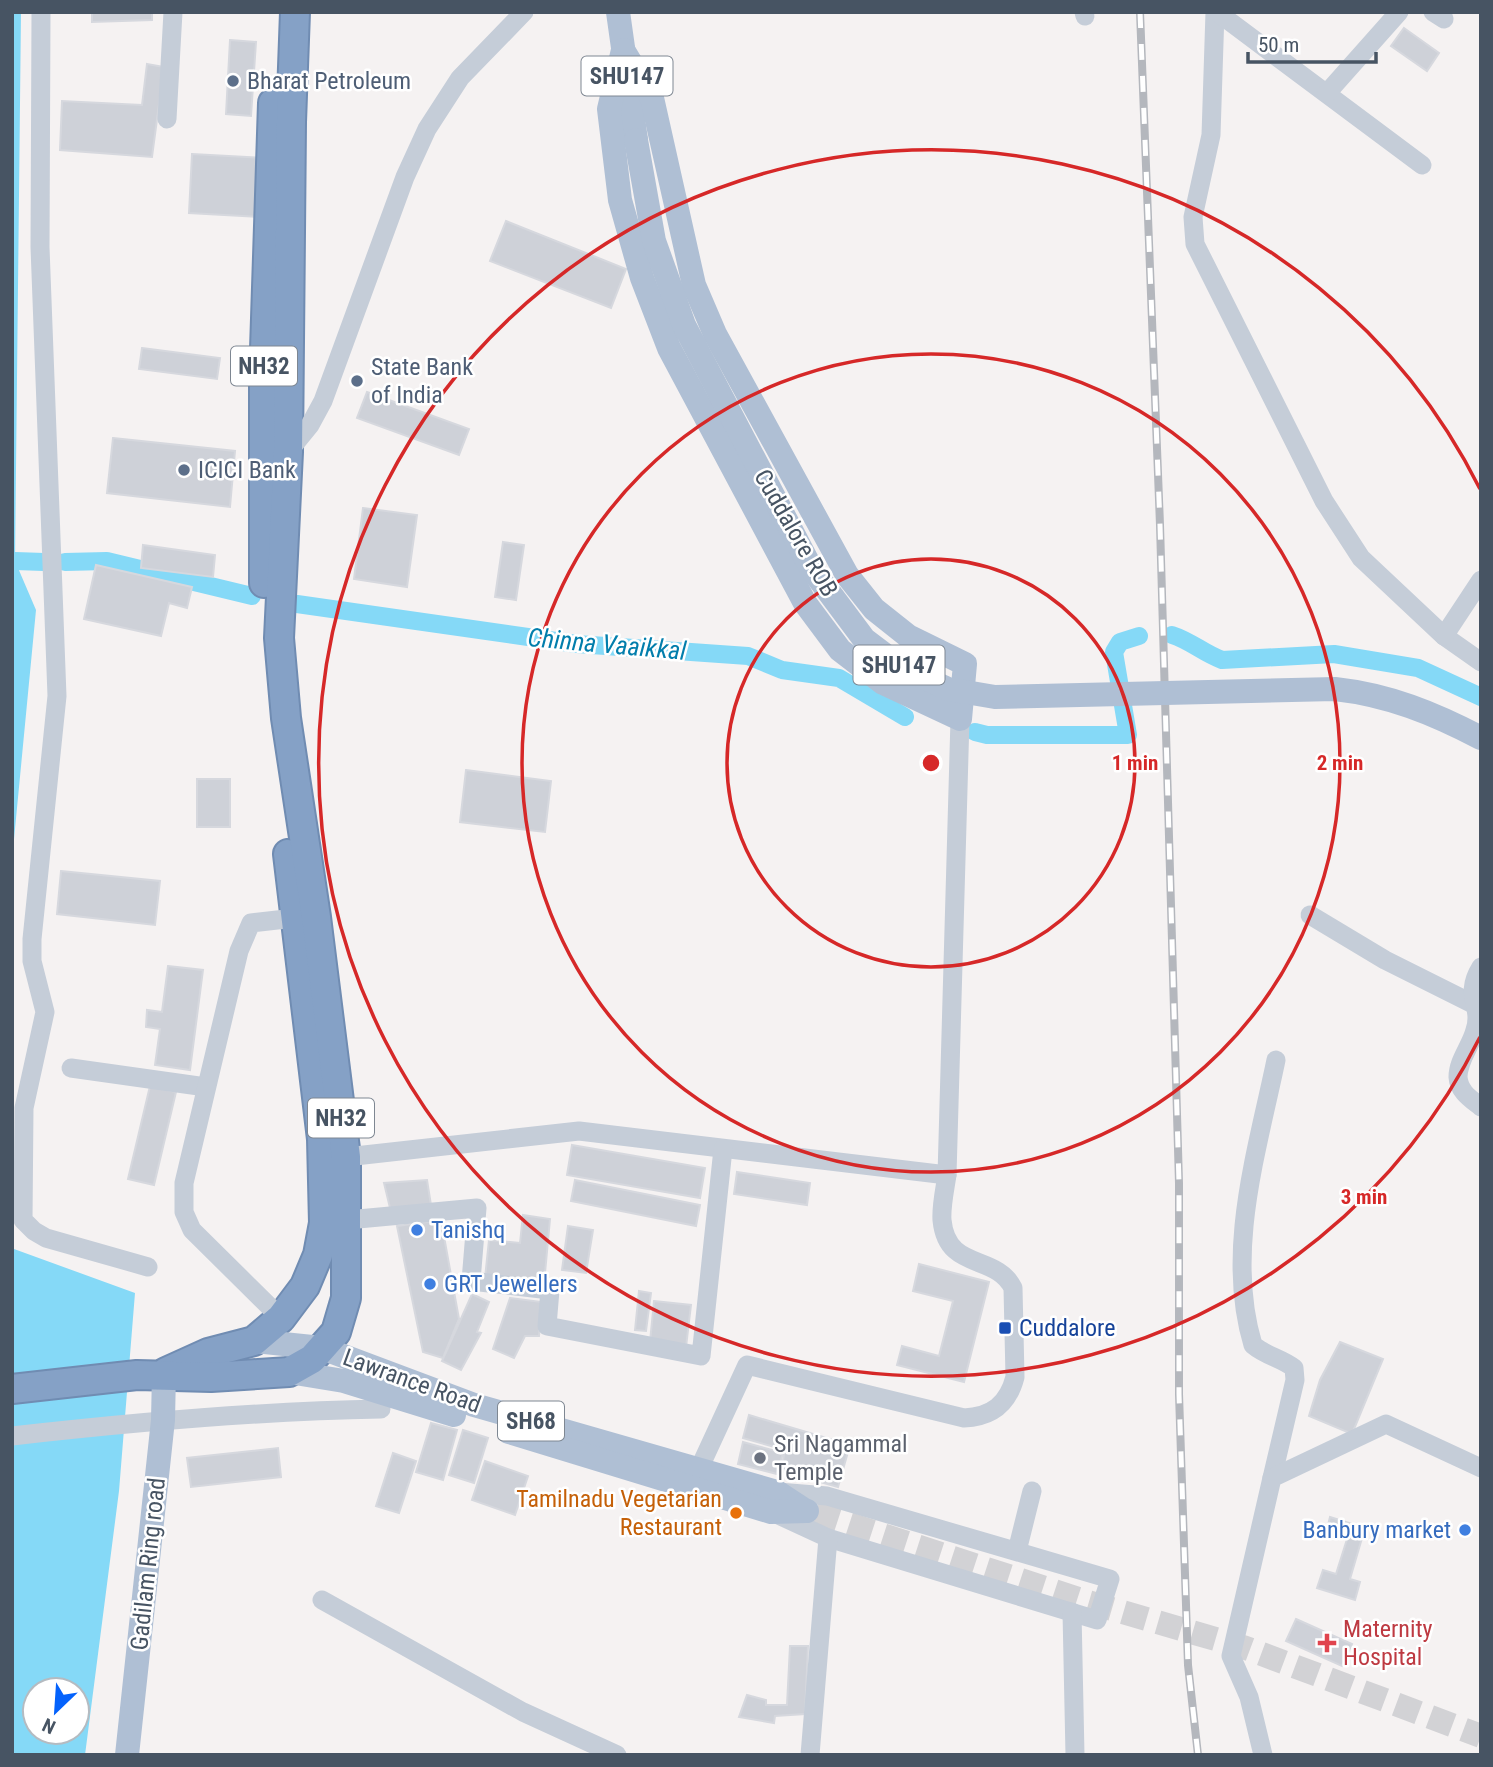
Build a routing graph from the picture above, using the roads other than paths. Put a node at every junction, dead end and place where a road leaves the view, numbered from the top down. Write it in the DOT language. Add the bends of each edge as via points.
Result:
graph roads {
  1 [pos="41,12"];
  2 [pos="173,12"];
  3 [pos="277,12"];
  4 [pos="295,12"];
  5 [pos="524,12"];
  6 [pos="618,12"];
  7 [pos="1216,12"];
  8 [pos="1399,12"];
  9 [pos="622,50"];
  10 [pos="1327,93"];
  11 [pos="167,119"];
  12 [pos="1422,164"];
  13 [pos="288,452"];
  14 [pos="1481,580"];
  15 [pos="1444,636"];
  16 [pos="1481,662"];
  17 [pos="960,719"];
  18 [pos="1481,738"];
  19 [pos="1310,915"];
  20 [pos="295,919"];
  21 [pos="1481,967"];
  22 [pos="1473,1004"];
  23 [pos="1276,1060"];
  24 [pos="71,1068"];
  25 [pos="206,1087"];
  26 [pos="1481,1107"];
  27 [pos="723,1149"];
  28 [pos="346,1157"];
  29 [pos="947,1175"];
  30 [pos="347,1220"];
  31 [pos="148,1267"];
  32 [pos="281,1318"];
  33 [pos="254,1342"];
  34 [pos="322,1348"];
  35 [pos="289,1372"];
  36 [pos="150,1374"];
  37 [pos="12,1389"];
  38 [pos="381,1409"];
  39 [pos="163,1420"];
  40 [pos="12,1436"];
  41 [pos="1481,1468"];
  42 [pos="699,1469"];
  43 [pos="1272,1478"];
  44 [pos="1032,1492"];
  45 [pos="774,1502"];
  46 [pos="811,1512"];
  47 [pos="828,1538"];
  48 [pos="1017,1551"];
  49 [pos="323,1600"];
  50 [pos="1072,1612"];
  51 [pos="127,1755"];
  52 [pos="617,1755"];
  53 [pos="810,1755"];
  54 [pos="1076,1755"];
  55 [pos="1263,1755"];
  1 -- 31 [label="street" via="40,247 57,696 32,939 32,961 45,1012 24,1108 23,1220 46,1238"];
  2 -- 11 [label="street"];
  3 -- 20 [label="highway, NH32" via="264,380 263,629"];
  4 -- 13 [label="highway, NH32"];
  5 -- 13 [label="street" via="460,78 427,129 323,401"];
  6 -- 9 [label="main road, Cuddalore ROB / SHU147"];
  7 -- 10 [label="street"];
  7 -- 15 [label="street" via="1211,135 1193,217 1195,244 1324,501 1361,558"];
  8 -- 10 [label="street"];
  9 -- 17 [label="main road" via="652,98 691,272 715,334 853,583 874,609 908,636 965,664"];
  9 -- 17 [label="main road" via="610,109 620,200 642,278 669,348 805,603 839,650 883,683"];
  9 -- 18 [label="main road, Cuddalore ROB / SHU147, bridge" via="654,242 684,325 811,568 864,639 901,667 948,689 995,697 1335,689 1373,693 1426,710"];
  10 -- 12 [label="street"];
  13 -- 28 [label="highway, NH32" via="279,639"];
  14 -- 15 [label="street"];
  15 -- 16 [label="street"];
  17 -- 29 [label="street"];
  19 -- 22 [label="street" via="1385,960"];
  20 -- 25 [label="street" via="251,923 239,950"];
  20 -- 32 [label="highway, NH32" via="323,1139 324,1223 305,1286"];
  21 -- 22 [label="street" via="1471,987"];
  22 -- 26 [label="street" via="1476,1030 1458,1077 1463,1092"];
  23 -- 43 [label="street" via="1247,1197 1241,1250 1253,1345 1294,1368"];
  24 -- 25 [label="street"];
  25 -- 32 [label="street" via="184,1183 184,1212 192,1230"];
  27 -- 28 [label="street" via="579,1131"];
  27 -- 29 [label="street"];
  27 -- 30 [label="street" via="701,1356 547,1326 550,1290 471,1281 477,1208"];
  28 -- 30 [label="highway, NH32"];
  29 -- 42 [label="street" via="942,1220 949,1241 960,1257 998,1270 1013,1288 1015,1377 1004,1403 986,1415 964,1418 747,1365"];
  30 -- 34 [label="highway, NH32" via="346,1298 336,1332"];
  32 -- 33 [label="highway, NH32"];
  33 -- 34 [label="main road, Lawrance Road / SH68"];
  33 -- 36 [label="highway, NH32"];
  34 -- 35 [label="highway, NH32"];
  34 -- 42 [label="main road, Lawrance Road / SH68" via="474,1405"];
  35 -- 36 [label="highway, NH32" via="211,1377"];
  35 -- 45 [label="main road, Lawrance Road / SH68" via="344,1381"];
  36 -- 37 [label="highway, NH32"];
  36 -- 39 [label="main road, Gadilam Ring road"];
  38 -- 39 [label="street" via="269,1411"];
  39 -- 40 [label="street"];
  39 -- 51 [label="main road, Gadilam Ring road"];
  41 -- 43 [label="street" via="1386,1424"];
  42 -- 45 [label="main road, Lawrance Road / SH68"];
  43 -- 55 [label="street" via="1231,1656 1249,1697"];
  44 -- 48 [label="street"];
  45 -- 46 [label="main road, Lawrance Road / SH68"];
  45 -- 47 [label="street"];
  45 -- 48 [label="street" via="827,1496"];
  47 -- 50 [label="street"];
  47 -- 53 [label="street"];
  48 -- 50 [label="street" via="1110,1578 1097,1620"];
  49 -- 52 [label="street" via="523,1712"];
  50 -- 54 [label="street"];
}
